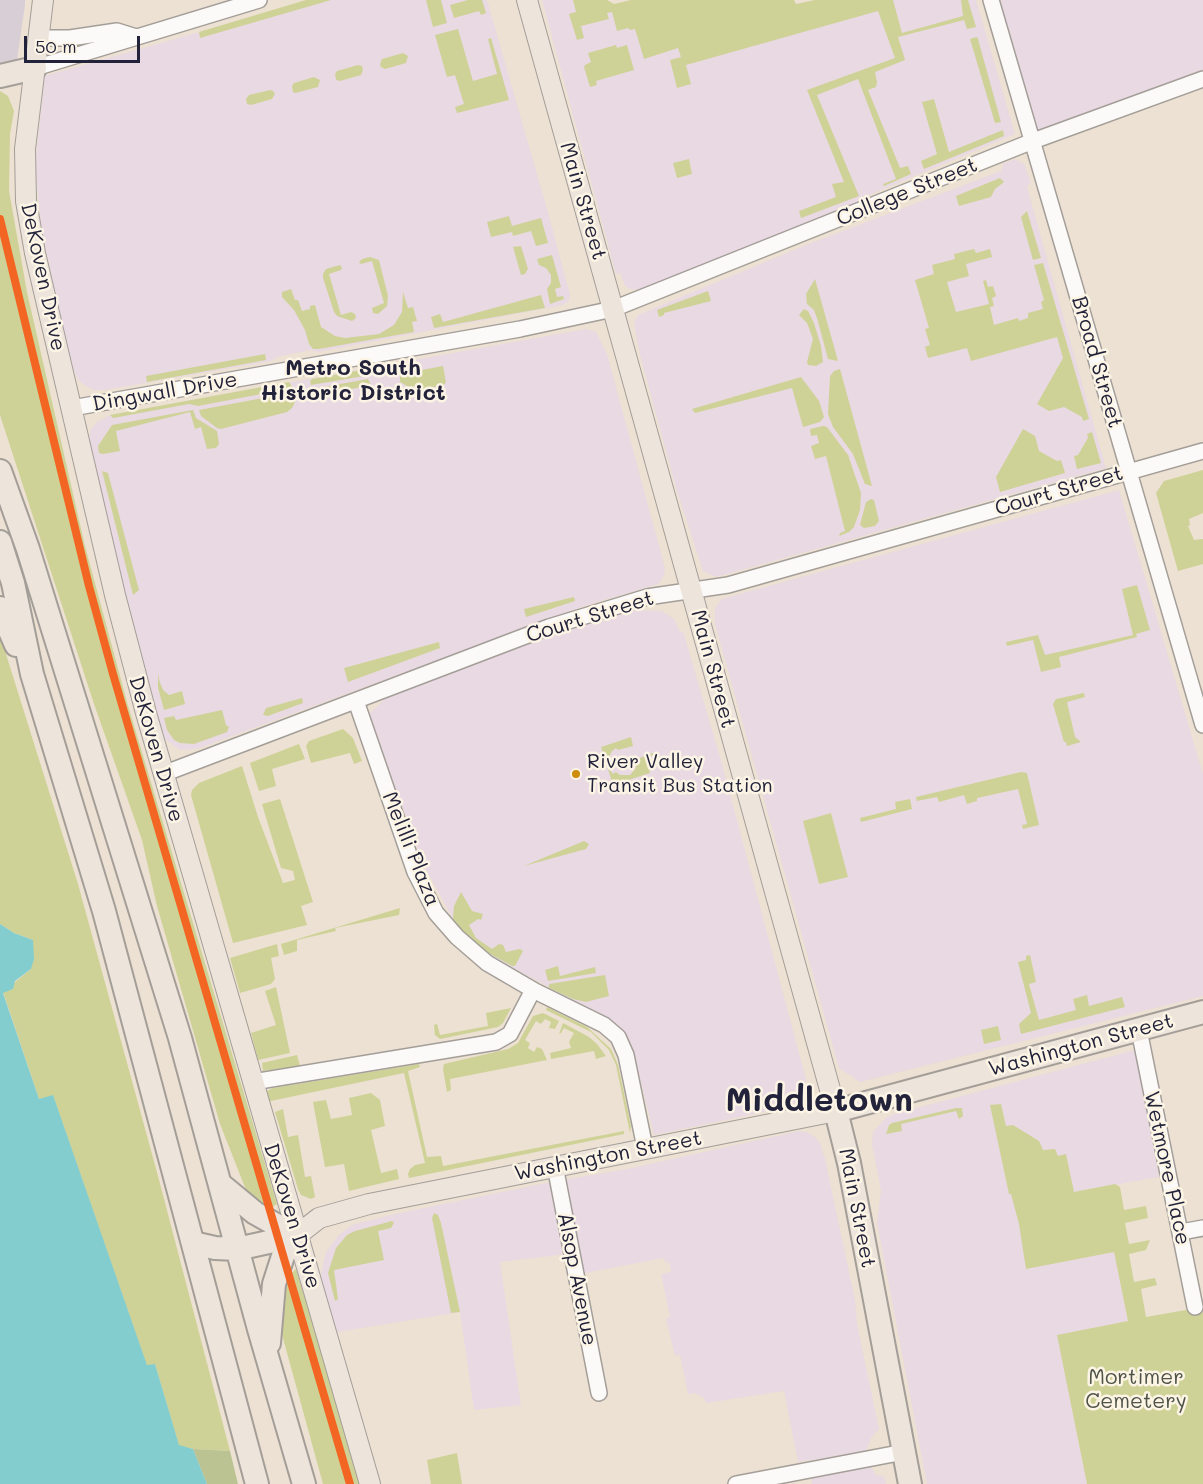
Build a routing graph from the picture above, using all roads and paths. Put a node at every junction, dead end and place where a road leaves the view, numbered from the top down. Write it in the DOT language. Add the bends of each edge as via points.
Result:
graph roads {
  1 [pos="43,0"];
  2 [pos="260,0"];
  3 [pos="527,0"];
  4 [pos="991,0"];
  5 [pos="136,37"];
  6 [pos="40,38"];
  7 [pos="35,68"];
  8 [pos="0,76"];
  9 [pos="1203,79"];
  10 [pos="1033,141"];
  11 [pos="613,309"];
  12 [pos="72,408"];
  13 [pos="1203,451"];
  14 [pos="0,471"];
  15 [pos="1129,471"];
  16 [pos="0,542"];
  17 [pos="692,590"];
  18 [pos="0,608"];
  19 [pos="32,674"];
  20 [pos="356,701"];
  21 [pos="1203,725"];
  22 [pos="163,774"];
  23 [pos="533,990"];
  24 [pos="1203,1012"];
  25 [pos="1139,1030"];
  26 [pos="253,1082"];
  27 [pos="836,1111"];
  28 [pos="645,1148"];
  29 [pos="555,1166"];
  30 [pos="220,1184"];
  31 [pos="1203,1228"];
  32 [pos="1181,1232"];
  33 [pos="296,1236"];
  34 [pos="193,1243"];
  35 [pos="237,1249"];
  36 [pos="1196,1307"];
  37 [pos="268,1359"];
  38 [pos="598,1392"];
  39 [pos="904,1452"];
  40 [pos="257,1484"];
  41 [pos="304,1484"];
  42 [pos="370,1484"];
  43 [pos="736,1484"];
  44 [pos="910,1484"];
  1 -- 6 [label="main road, DeKoven Drive"];
  2 -- 5 [label="street"];
  3 -- 11 [label="main road, Main Street"];
  4 -- 10 [label="street, Broad Street"];
  5 -- 6 [label="street" via="117,31"];
  5 -- 7 [label="street"];
  6 -- 7 [label="main road, DeKoven Drive"];
  7 -- 8 [label="highway"];
  7 -- 12 [label="main road, DeKoven Drive" via="25,149 26,201"];
  9 -- 10 [label="street, College Street"];
  10 -- 11 [label="street, College Street"];
  10 -- 15 [label="street, Broad Street"];
  11 -- 12 [label="street, Dingwall Drive"];
  11 -- 17 [label="main road, Main Street"];
  12 -- 22 [label="main road, DeKoven Drive" via="115,595"];
  13 -- 15 [label="street, Court Street"];
  14 -- 30 [label="highway" via="28,549 180,1038"];
  15 -- 17 [label="street, Court Street" via="728,585"];
  15 -- 21 [label="street, Broad Street"];
  16 -- 19 [label="highway"];
  17 -- 20 [label="street, Court Street" via="647,597 549,627"];
  17 -- 27 [label="main road, Main Street"];
  18 -- 19 [label="highway"];
  19 -- 34 [label="highway" via="104,911"];
  20 -- 22 [label="street, Court Street"];
  20 -- 23 [label="street, Melilli Plaza" via="415,872 432,907 477,956"];
  22 -- 26 [label="main road, DeKoven Drive"];
  23 -- 26 [label="street" via="510,1034 496,1042"];
  23 -- 28 [label="street, Melilli Plaza" via="594,1020 618,1037 626,1055"];
  24 -- 25 [label="highway, Washington Street"];
  25 -- 27 [label="highway, Washington Street"];
  25 -- 32 [label="street, Wetmore Place"];
  26 -- 33 [label="main road, DeKoven Drive"];
  27 -- 28 [label="main road, Washington Street"];
  27 -- 39 [label="highway, Main Street"];
  28 -- 29 [label="main road, Washington Street"];
  29 -- 33 [label="main road, Washington Street" via="339,1211 319,1218"];
  29 -- 38 [label="street, Alsop Avenue"];
  30 -- 33 [label="highway" via="255,1213"];
  30 -- 35 [label="highway"];
  31 -- 32 [label="street"];
  32 -- 36 [label="street, Wetmore Place"];
  33 -- 35 [label="highway"];
  33 -- 37 [label="highway" via="283,1256 274,1284"];
  33 -- 42 [label="main road, DeKoven Drive"];
  34 -- 35 [label="highway"];
  34 -- 40 [label="highway"];
  35 -- 37 [label="highway"];
  37 -- 41 [label="highway"];
  39 -- 43 [label="street"];
  39 -- 44 [label="highway, Main Street"];
}
